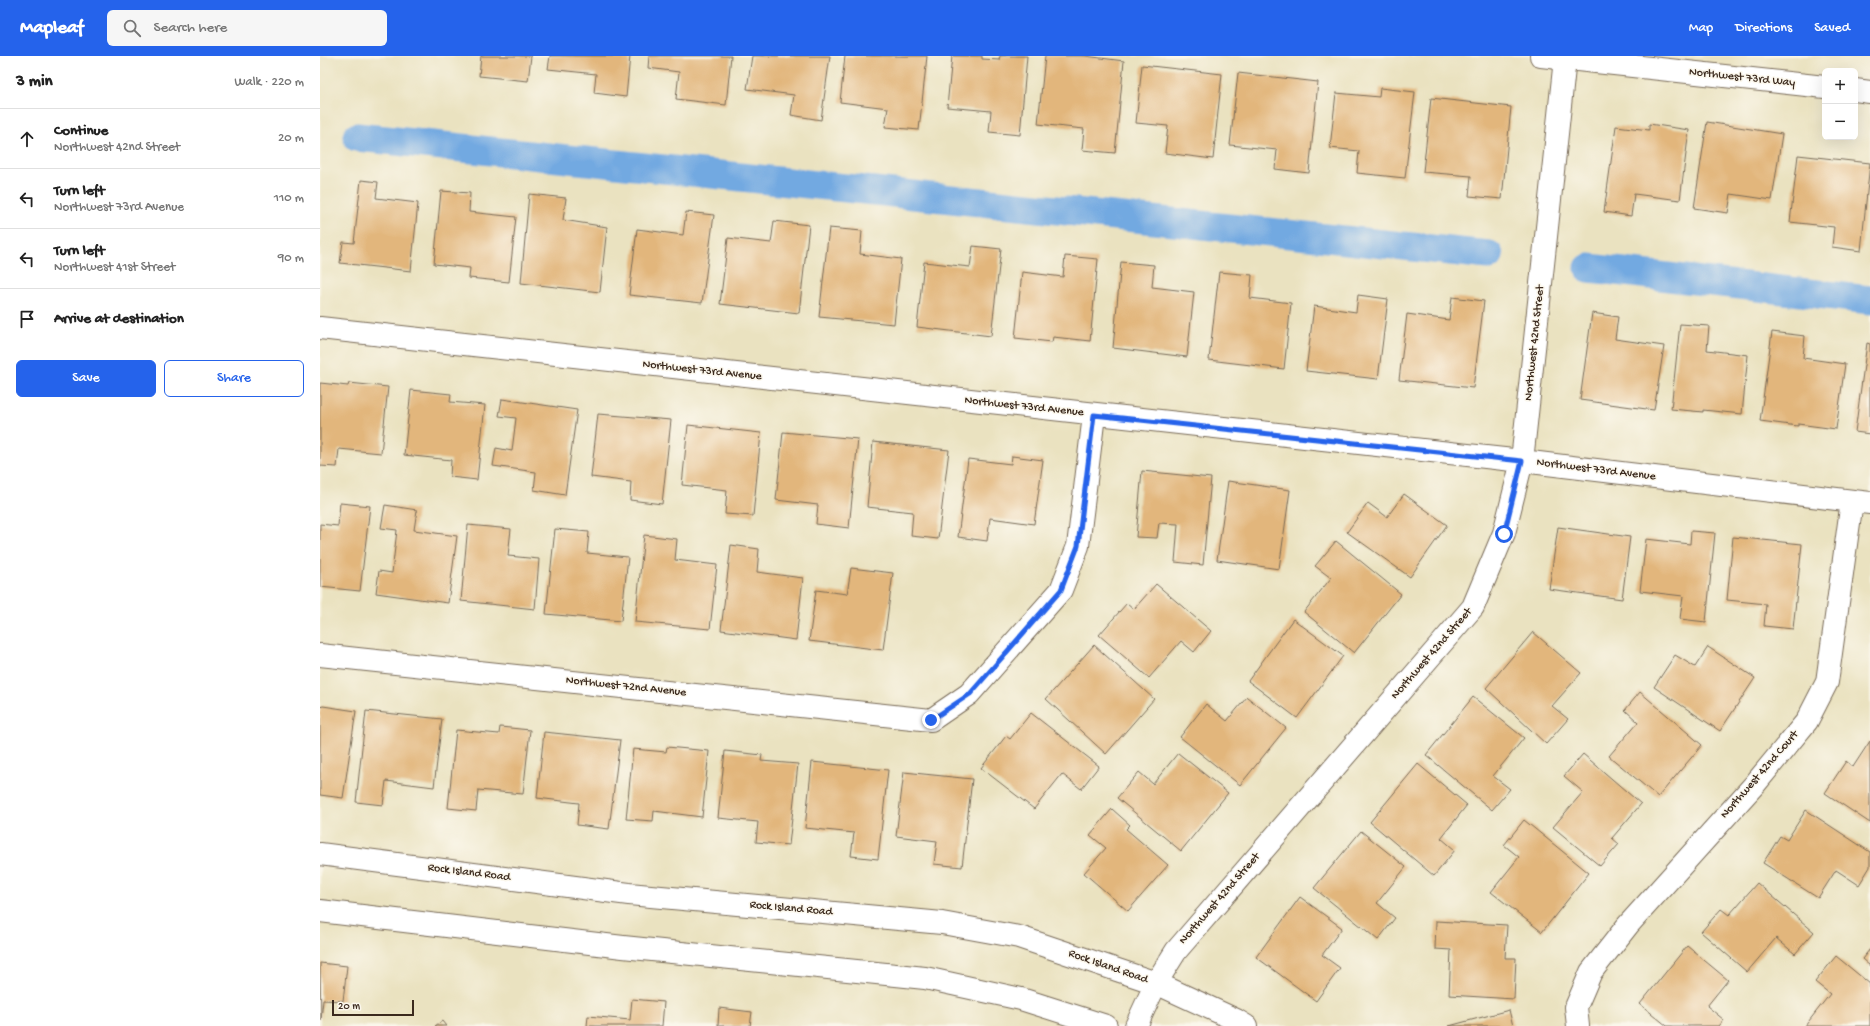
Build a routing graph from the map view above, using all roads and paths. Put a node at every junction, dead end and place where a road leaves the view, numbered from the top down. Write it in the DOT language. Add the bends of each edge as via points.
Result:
graph roads {
  1 [pos="1541,56"];
  2 [pos="1564,59"];
  3 [pos="1822,87"];
  4 [pos="1858,90"];
  5 [pos="1870,92"];
  6 [pos="320,328"];
  7 [pos="1094,415"];
  8 [pos="1522,461"];
  9 [pos="1861,502"];
  10 [pos="320,655"];
  11 [pos="320,854"];
  12 [pos="320,911"];
  13 [pos="1156,983"];
  14 [pos="1577,1017"];
  15 [pos="1106,1026"];
  16 [pos="1136,1026"];
  17 [pos="1246,1026"];
  1 -- 2 [label="street, Northwest 73rd Way"];
  2 -- 3 [label="street, Northwest 73rd Way"];
  2 -- 8 [label="street, Northwest 42nd Street"];
  4 -- 5 [label="street"];
  6 -- 7 [label="street, Northwest 73rd Avenue"];
  7 -- 8 [label="street, Northwest 73rd Avenue"];
  7 -- 10 [label="street, Northwest 72nd Avenue" via="1078,546 1061,590 970,694 931,720"];
  8 -- 9 [label="street, Northwest 73rd Avenue"];
  8 -- 13 [label="street, Northwest 42nd Street" via="1504,534 1473,607 1176,951"];
  9 -- 14 [label="street, Northwest 42nd Court" via="1827,682 1807,721 1755,784 1628,925 1591,972"];
  11 -- 13 [label="street, Rock Island Road" via="629,894 942,923 1019,937"];
  12 -- 15 [label="street" via="623,947 925,978 1021,999"];
  13 -- 16 [label="street, Northwest 42nd Street"];
  13 -- 17 [label="street, Rock Island Road"];
}
